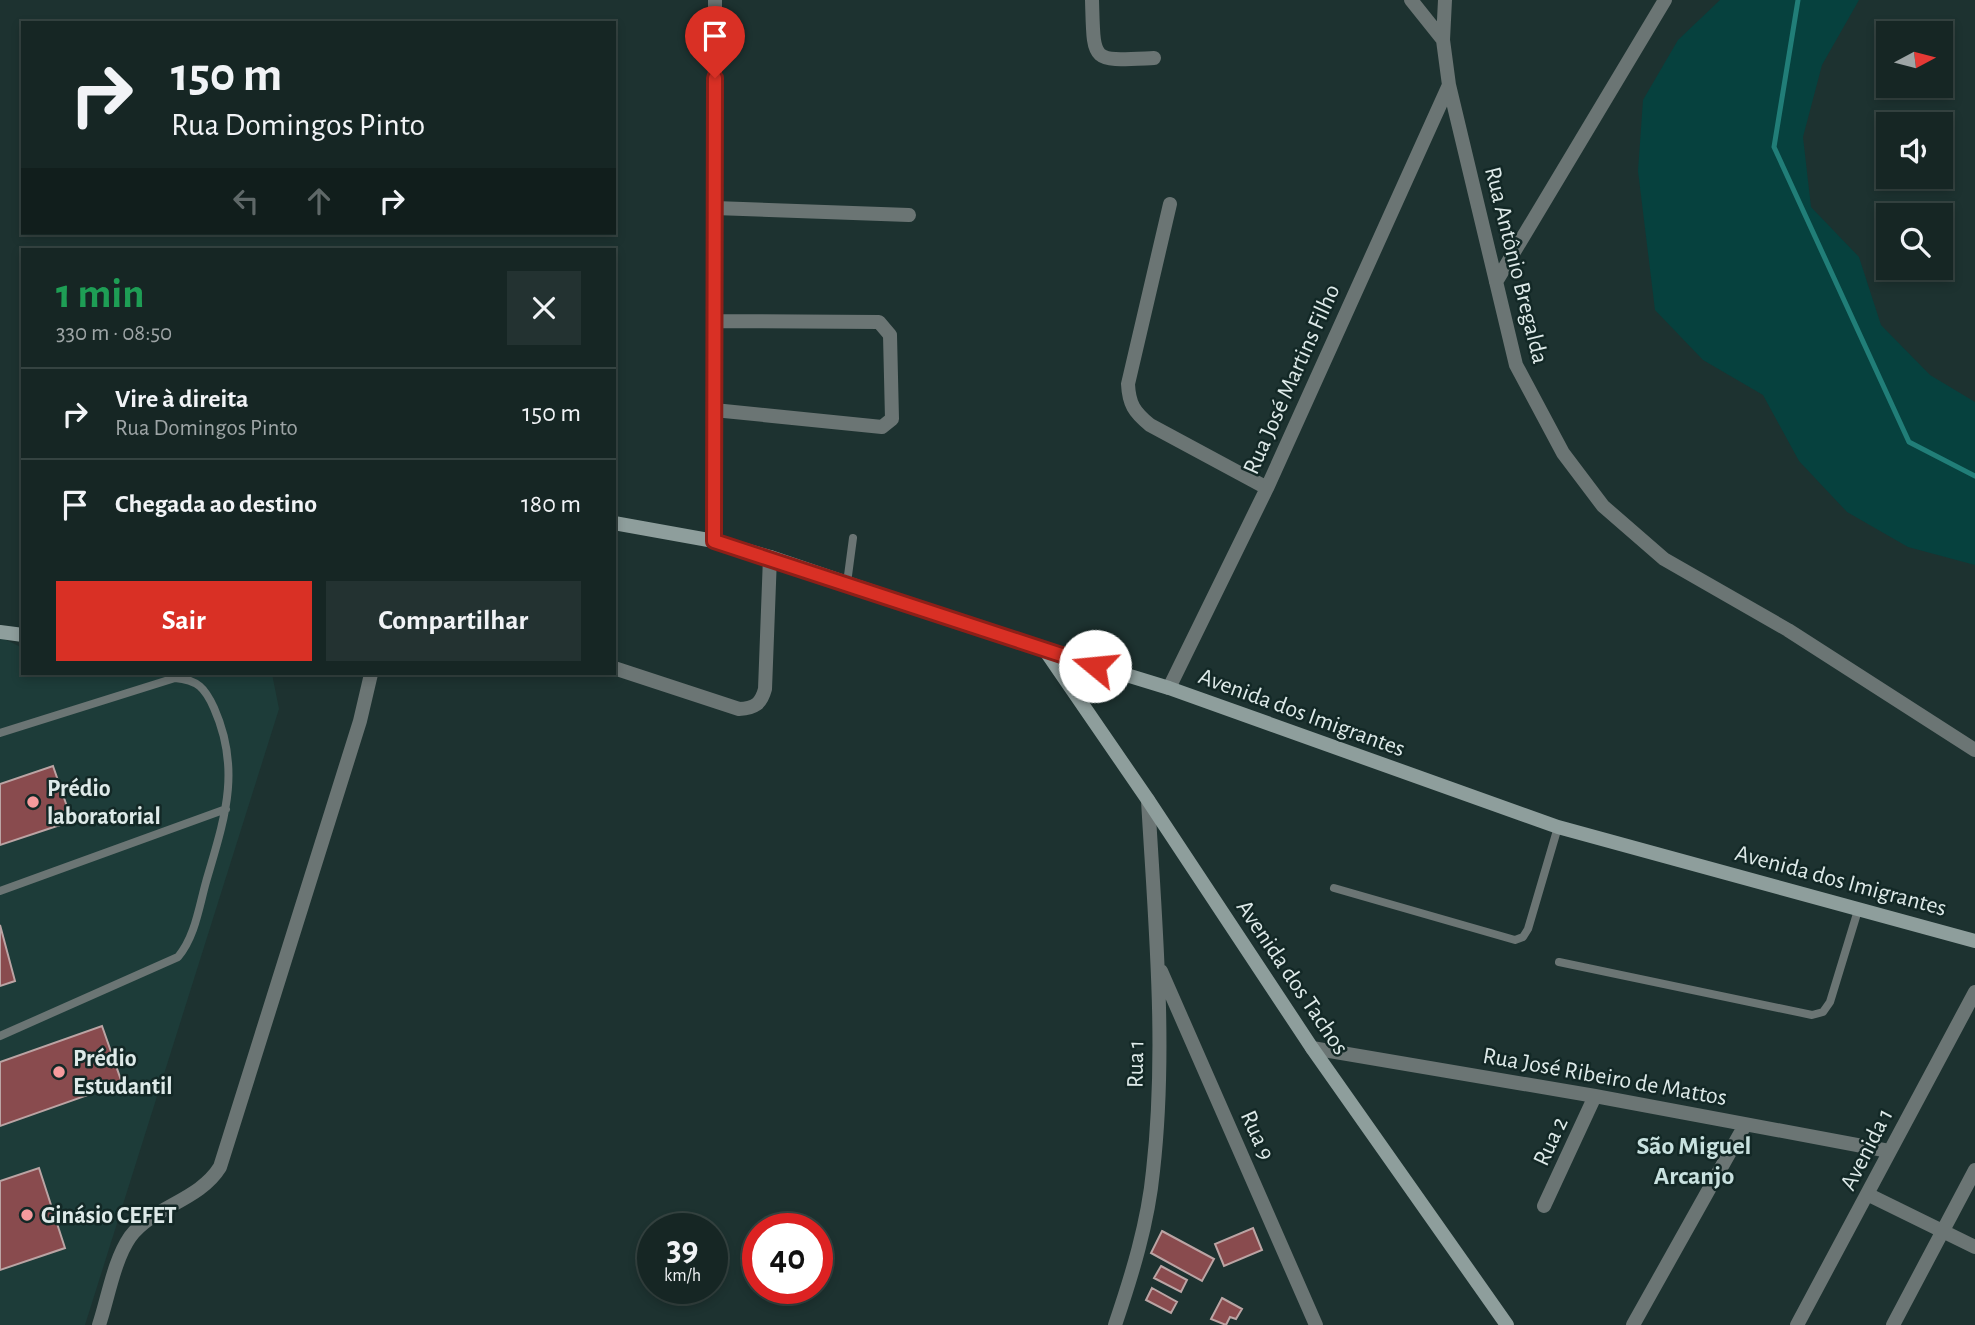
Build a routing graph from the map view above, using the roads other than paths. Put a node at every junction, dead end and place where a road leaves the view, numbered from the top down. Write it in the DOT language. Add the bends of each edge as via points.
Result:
graph roads {
  1 [pos="715,0"];
  2 [pos="1092,0"];
  3 [pos="1410,0"];
  4 [pos="1445,0"];
  5 [pos="1665,0"];
  6 [pos="1443,40"];
  7 [pos="1154,58"];
  8 [pos="1449,85"];
  9 [pos="1170,204"];
  10 [pos="715,208"];
  11 [pos="909,215"];
  12 [pos="1496,282"];
  13 [pos="714,321"];
  14 [pos="714,410"];
  15 [pos="1267,488"];
  16 [pos="616,523"];
  17 [pos="853,538"];
  18 [pos="714,541"];
  19 [pos="770,557"];
  20 [pos="846,583"];
  21 [pos="0,632"];
  22 [pos="21,635"];
  23 [pos="1045,650"];
  24 [pos="616,669"];
  25 [pos="371,675"];
  26 [pos="1169,688"];
  27 [pos="0,733"];
  28 [pos="1975,750"];
  29 [pos="1148,800"];
  30 [pos="226,809"];
  31 [pos="1558,827"];
  32 [pos="1334,888"];
  33 [pos="0,891"];
  34 [pos="1859,907"];
  35 [pos="1975,941"];
  36 [pos="1559,962"];
  37 [pos="1158,964"];
  38 [pos="1975,992"];
  39 [pos="0,1036"];
  40 [pos="1312,1048"];
  41 [pos="1595,1096"];
  42 [pos="1745,1125"];
  43 [pos="1889,1151"];
  44 [pos="1975,1170"];
  45 [pos="1869,1195"];
  46 [pos="1544,1206"];
  47 [pos="1943,1229"];
  48 [pos="1975,1247"];
  49 [pos="1310,1321"];
  50 [pos="99,1325"];
  51 [pos="1115,1325"];
  52 [pos="1507,1325"];
  53 [pos="1633,1325"];
  54 [pos="1797,1325"];
  55 [pos="1893,1325"];
  1 -- 10 [label="street"];
  2 -- 7 [label="street" via="1093,47 1098,56 1108,60"];
  3 -- 6 [label="street"];
  4 -- 6 [label="street, Rua Antônio Bregalda"];
  5 -- 12 [label="street"];
  6 -- 8 [label="street, Rua Antônio Bregalda"];
  8 -- 12 [label="street, Rua Antônio Bregalda"];
  8 -- 15 [label="street, Rua José Martins Filho"];
  9 -- 15 [label="street" via="1128,384 1129,401 1150,425"];
  10 -- 11 [label="street"];
  10 -- 13 [label="street"];
  12 -- 28 [label="street, Rua Antônio Bregalda" via="1516,365 1563,453 1603,506 1664,559 1788,630"];
  13 -- 14 [label="street"];
  13 -- 14 [label="street" via="879,322 890,335 892,419 881,427"];
  14 -- 18 [label="street"];
  15 -- 26 [label="street, Rua José Martins Filho"];
  16 -- 18 [label="street, Avenida dos Imigrantes"];
  17 -- 20 [label="lane"];
  18 -- 19 [label="street, Avenida dos Imigrantes"];
  19 -- 20 [label="street, Avenida dos Imigrantes"];
  19 -- 24 [label="street" via="765,688 762,700 752,708 739,709"];
  20 -- 23 [label="street, Avenida dos Imigrantes"];
  21 -- 22 [label="street"];
  23 -- 26 [label="street, Avenida dos Imigrantes"];
  23 -- 29 [label="street, Avenida dos Tachos"];
  25 -- 50 [label="street" via="220,1167 212,1180 129,1238"];
  26 -- 31 [label="street, Avenida dos Imigrantes"];
  27 -- 30 [label="lane" via="175,678 192,680 205,690 225,732 230,762"];
  29 -- 37 [label="street, Rua 1"];
  29 -- 40 [label="street, Avenida dos Tachos"];
  30 -- 33 [label="lane"];
  30 -- 39 [label="lane" via="192,932 178,957"];
  31 -- 32 [label="lane" via="1528,929 1515,940"];
  31 -- 34 [label="street, Avenida dos Imigrantes"];
  34 -- 35 [label="street, Avenida dos Imigrantes"];
  34 -- 36 [label="lane" via="1830,1002 1823,1012 1812,1015"];
  37 -- 49 [label="street, Rua 9"];
  37 -- 51 [label="street, Rua 1" via="1153,1171 1139,1250"];
  38 -- 43 [label="street, Avenida 1"];
  40 -- 41 [label="street, Rua José Ribeiro de Mattos"];
  40 -- 52 [label="street, Avenida dos Tachos"];
  41 -- 42 [label="street, Rua José Ribeiro de Mattos"];
  41 -- 46 [label="street, Rua 2"];
  42 -- 43 [label="street, Rua José Ribeiro de Mattos"];
  42 -- 53 [label="street"];
  43 -- 45 [label="street, Avenida 1"];
  44 -- 47 [label="street"];
  45 -- 47 [label="street"];
  45 -- 54 [label="street, Avenida 1"];
  47 -- 48 [label="street"];
  47 -- 55 [label="street"];
}
